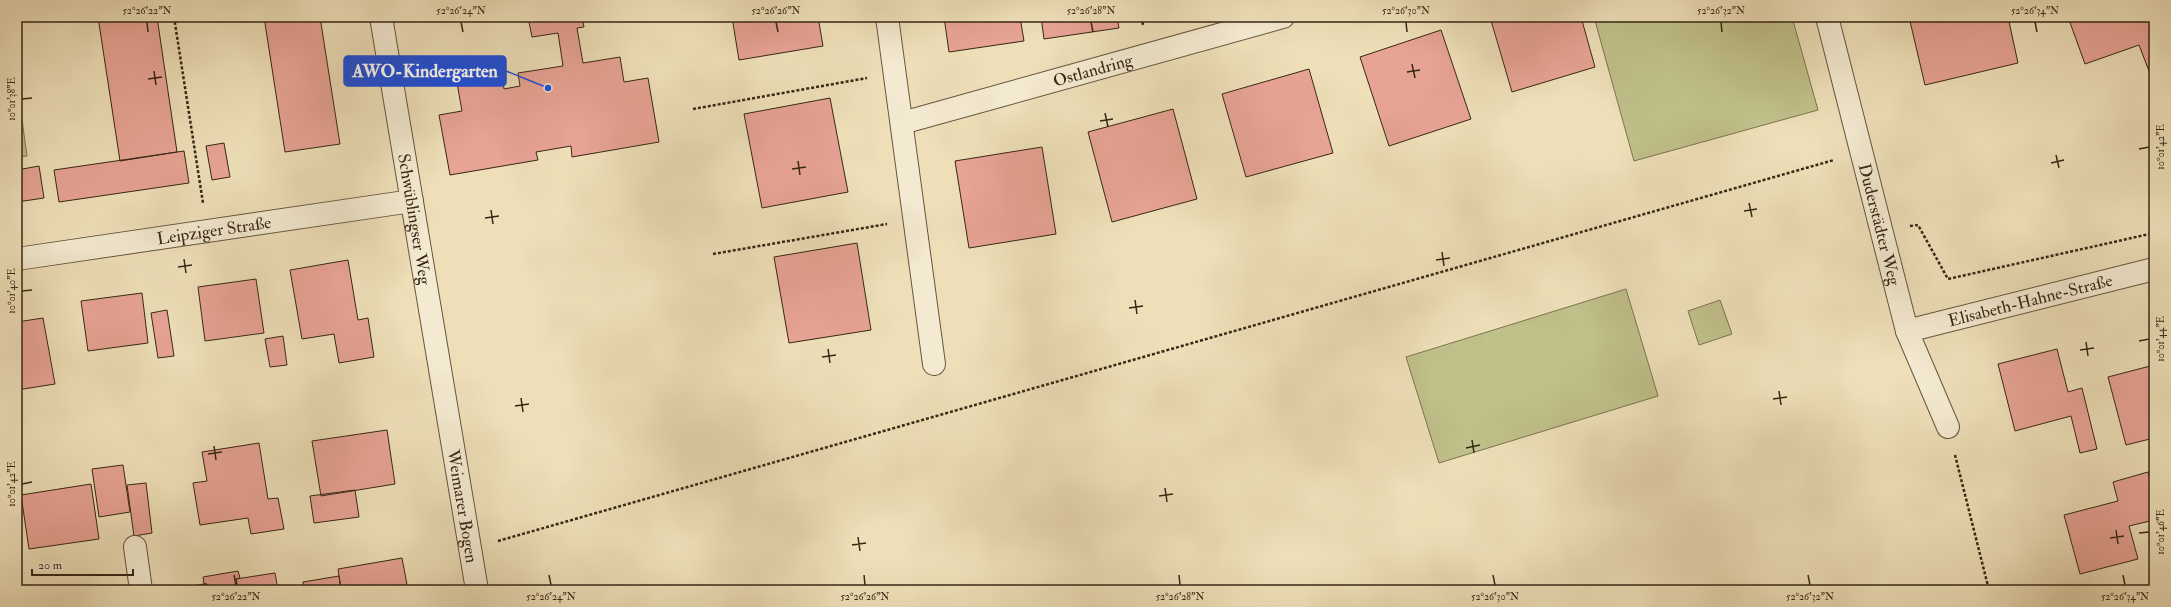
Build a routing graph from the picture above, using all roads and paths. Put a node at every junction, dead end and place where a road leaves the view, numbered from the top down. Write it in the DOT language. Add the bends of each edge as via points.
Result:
graph roads {
  1 [pos="174,17"];
  2 [pos="381,17"];
  3 [pos="887,17"];
  4 [pos="1283,17"];
  5 [pos="1827,17"];
  6 [pos="895,73"];
  7 [pos="693,109"];
  8 [pos="902,123"];
  9 [pos="1862,152"];
  10 [pos="412,201"];
  11 [pos="915,219"];
  12 [pos="1881,227"];
  13 [pos="208,232"];
  14 [pos="2154,233"];
  15 [pos="713,254"];
  16 [pos="17,259"];
  17 [pos="2154,269"];
  18 [pos="1907,331"];
  19 [pos="934,364"];
  20 [pos="448,422"];
  21 [pos="1948,427"];
  22 [pos="135,548"];
  23 [pos="471,549"];
  24 [pos="141,590"];
  25 [pos="477,590"];
  26 [pos="1989,590"];
  1 -- 13 [label="path"];
  2 -- 10 [label="street, Schwüblingser Weg"];
  3 -- 6 [label="street"];
  4 -- 8 [label="street, Ostlandring"];
  5 -- 9 [label="street, Duderstädter Weg"];
  6 -- 7 [label="path"];
  6 -- 8 [label="street"];
  8 -- 11 [label="street"];
  9 -- 12 [label="street, Duderstädter Weg"];
  9 -- 23 [label="path"];
  10 -- 13 [label="street, Leipziger Straße"];
  10 -- 20 [label="street, Schwüblingser Weg"];
  11 -- 15 [label="path"];
  11 -- 19 [label="street"];
  12 -- 14 [label="path" via="1918,225 1948,279"];
  12 -- 18 [label="street, Duderstädter Weg"];
  13 -- 16 [label="street, Leipziger Straße"];
  17 -- 18 [label="street, Elisabeth-Hahne-Straße"];
  18 -- 21 [label="street, Duderstädter Weg"];
  20 -- 23 [label="street, Weimarer Bogen"];
  21 -- 26 [label="path"];
  22 -- 24 [label="street"];
  23 -- 25 [label="street, Weimarer Bogen"];
}
